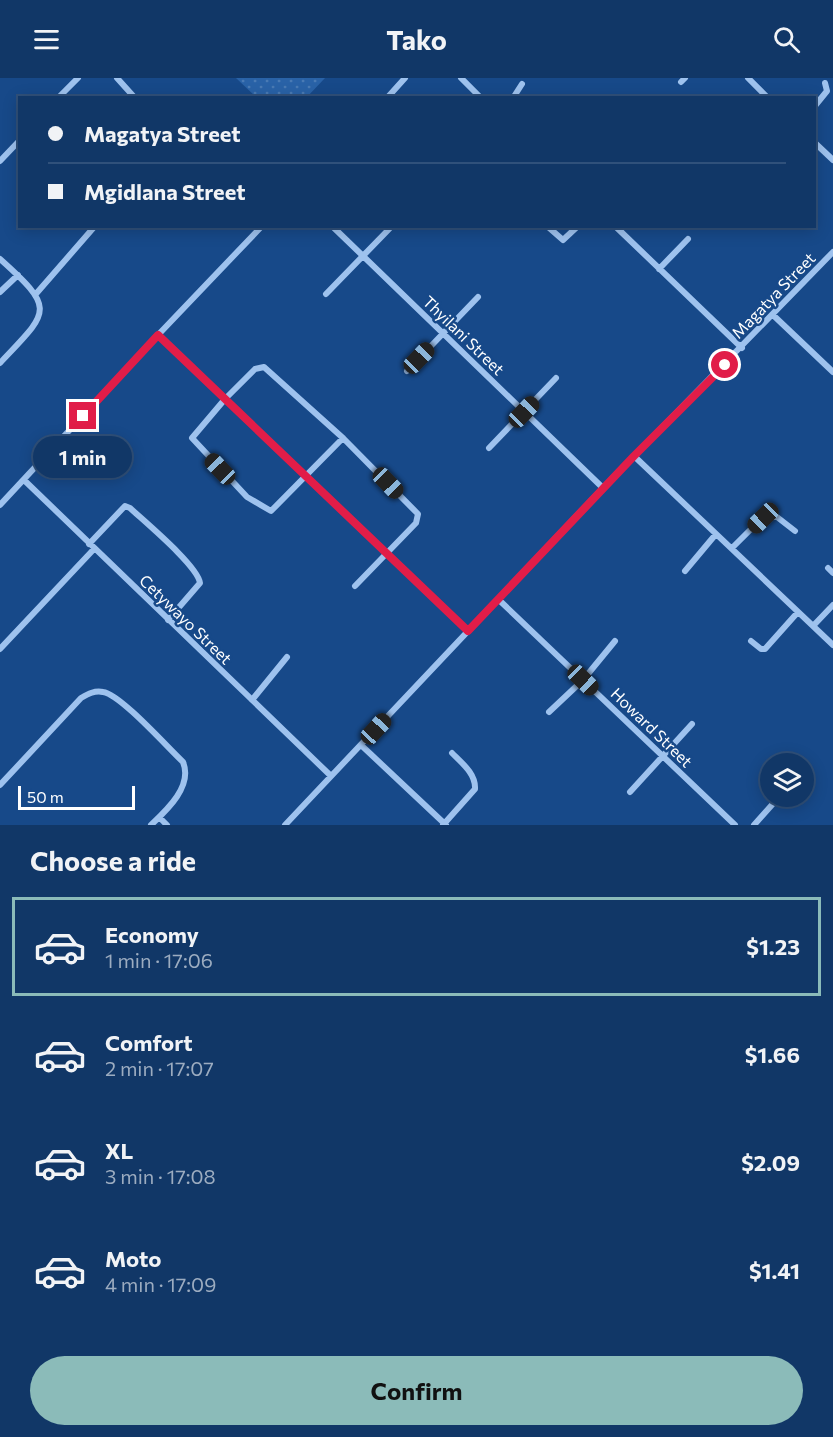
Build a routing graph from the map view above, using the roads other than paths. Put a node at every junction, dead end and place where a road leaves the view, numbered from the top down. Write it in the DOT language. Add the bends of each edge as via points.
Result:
graph roads {
  1 [pos="78,78"];
  2 [pos="117,78"];
  3 [pos="405,78"];
  4 [pos="461,78"];
  5 [pos="748,78"];
  6 [pos="825,83"];
  7 [pos="522,84"];
  8 [pos="60,96"];
  9 [pos="133,96"];
  10 [pos="389,96"];
  11 [pos="479,96"];
  12 [pos="514,96"];
  13 [pos="766,96"];
  14 [pos="816,105"];
  15 [pos="18,142"];
  16 [pos="816,144"];
  17 [pos="833,160"];
  18 [pos="0,161"];
  19 [pos="94,228"];
  20 [pos="260,228"];
  21 [pos="334,228"];
  22 [pos="390,228"];
  23 [pos="549,228"];
  24 [pos="576,228"];
  25 [pos="617,228"];
  26 [pos="688,239"];
  27 [pos="833,252"];
  28 [pos="363,257"];
  29 [pos="0,259"];
  30 [pos="659,269"];
  31 [pos="18,275"];
  32 [pos="0,292"];
  33 [pos="326,294"];
  34 [pos="35,295"];
  35 [pos="478,297"];
  36 [pos="773,315"];
  37 [pos="443,334"];
  38 [pos="158,335"];
  39 [pos="742,348"];
  40 [pos="0,363"];
  41 [pos="407,371"];
  42 [pos="833,372"];
  43 [pos="556,378"];
  44 [pos="225,399"];
  45 [pos="524,412"];
  46 [pos="343,438"];
  47 [pos="489,448"];
  48 [pos="634,456"];
  49 [pos="304,475"];
  50 [pos="24,480"];
  51 [pos="603,488"];
  52 [pos="0,505"];
  53 [pos="795,531"];
  54 [pos="716,534"];
  55 [pos="91,546"];
  56 [pos="732,548"];
  57 [pos="386,552"];
  58 [pos="685,571"];
  59 [pos="355,586"];
  60 [pos="498,599"];
  61 [pos="833,605"];
  62 [pos="798,612"];
  63 [pos="168,620"];
  64 [pos="813,626"];
  65 [pos="468,631"];
  66 [pos="615,642"];
  67 [pos="751,642"];
  68 [pos="833,645"];
  69 [pos="0,649"];
  70 [pos="287,657"];
  71 [pos="583,680"];
  72 [pos="252,700"];
  73 [pos="549,712"];
  74 [pos="692,724"];
  75 [pos="361,745"];
  76 [pos="452,753"];
  77 [pos="663,756"];
  78 [pos="331,776"];
  79 [pos="0,785"];
  80 [pos="630,792"];
  81 [pos="770,807"];
  82 [pos="159,817"];
  83 [pos="444,824"];
  84 [pos="151,825"];
  85 [pos="167,825"];
  86 [pos="285,825"];
  87 [pos="735,825"];
  88 [pos="754,825"];
  1 -- 8 [label="street"];
  2 -- 9 [label="street"];
  3 -- 10 [label="street"];
  4 -- 11 [label="street"];
  5 -- 13 [label="street"];
  6 -- 14 [label="street" via="827,91"];
  7 -- 12 [label="street"];
  15 -- 18 [label="street"];
  16 -- 17 [label="street"];
  19 -- 34 [label="street"];
  20 -- 38 [label="street"];
  21 -- 28 [label="street, Thyilani Street"];
  22 -- 28 [label="street"];
  23 -- 24 [label="street" via="563,240"];
  25 -- 30 [label="street"];
  26 -- 30 [label="street"];
  27 -- 36 [label="street, Magatya Street"];
  28 -- 33 [label="street"];
  28 -- 37 [label="street, Thyilani Street"];
  29 -- 31 [label="street"];
  30 -- 39 [label="street"];
  31 -- 32 [label="street"];
  31 -- 34 [label="street"];
  34 -- 40 [label="street" via="41,309 36,324"];
  35 -- 37 [label="street"];
  36 -- 39 [label="street, Magatya Street"];
  36 -- 42 [label="street"];
  37 -- 41 [label="street"];
  37 -- 45 [label="street, Thyilani Street"];
  38 -- 44 [label="street"];
  38 -- 50 [label="street"];
  39 -- 48 [label="street, Magatya Street"];
  43 -- 45 [label="street"];
  44 -- 46 [label="street" via="255,369 264,367"];
  44 -- 49 [label="street"];
  44 -- 49 [label="street" via="193,434 192,441 247,497 271,511"];
  45 -- 47 [label="street"];
  45 -- 51 [label="street, Thyilani Street"];
  46 -- 49 [label="street"];
  46 -- 57 [label="street" via="417,514 416,523"];
  48 -- 51 [label="street, Magatya Street"];
  48 -- 54 [label="street"];
  49 -- 57 [label="street"];
  50 -- 52 [label="street"];
  50 -- 55 [label="street, Cetywayo Street"];
  51 -- 60 [label="street, Magatya Street"];
  53 -- 56 [label="street" via="777,517 763,518"];
  54 -- 56 [label="street"];
  54 -- 58 [label="street"];
  55 -- 63 [label="street, Cetywayo Street"];
  55 -- 63 [label="street" via="125,506 172,547 200,585"];
  55 -- 69 [label="street"];
  56 -- 62 [label="street"];
  57 -- 59 [label="street"];
  57 -- 65 [label="street"];
  60 -- 65 [label="street, Magatya Street"];
  60 -- 71 [label="street, Howard Street"];
  61 -- 64 [label="street"];
  62 -- 64 [label="street"];
  62 -- 67 [label="street" via="765,649"];
  63 -- 72 [label="street, Cetywayo Street"];
  64 -- 68 [label="street"];
  65 -- 75 [label="street, Magatya Street"];
  66 -- 71 [label="street"];
  70 -- 72 [label="street"];
  71 -- 73 [label="street"];
  71 -- 77 [label="street, Howard Street"];
  72 -- 78 [label="street, Cetywayo Street"];
  74 -- 77 [label="street"];
  75 -- 78 [label="street, Magatya Street"];
  75 -- 83 [label="street"];
  76 -- 83 [label="street" via="476,782 475,789"];
  77 -- 80 [label="street"];
  77 -- 87 [label="street, Howard Street"];
  78 -- 86 [label="street, Magatya Street"];
  79 -- 82 [label="street" via="81,698 106,692 126,706 183,762 183,788"];
  81 -- 88 [label="street"];
  82 -- 84 [label="street"];
  82 -- 85 [label="street"];
}
